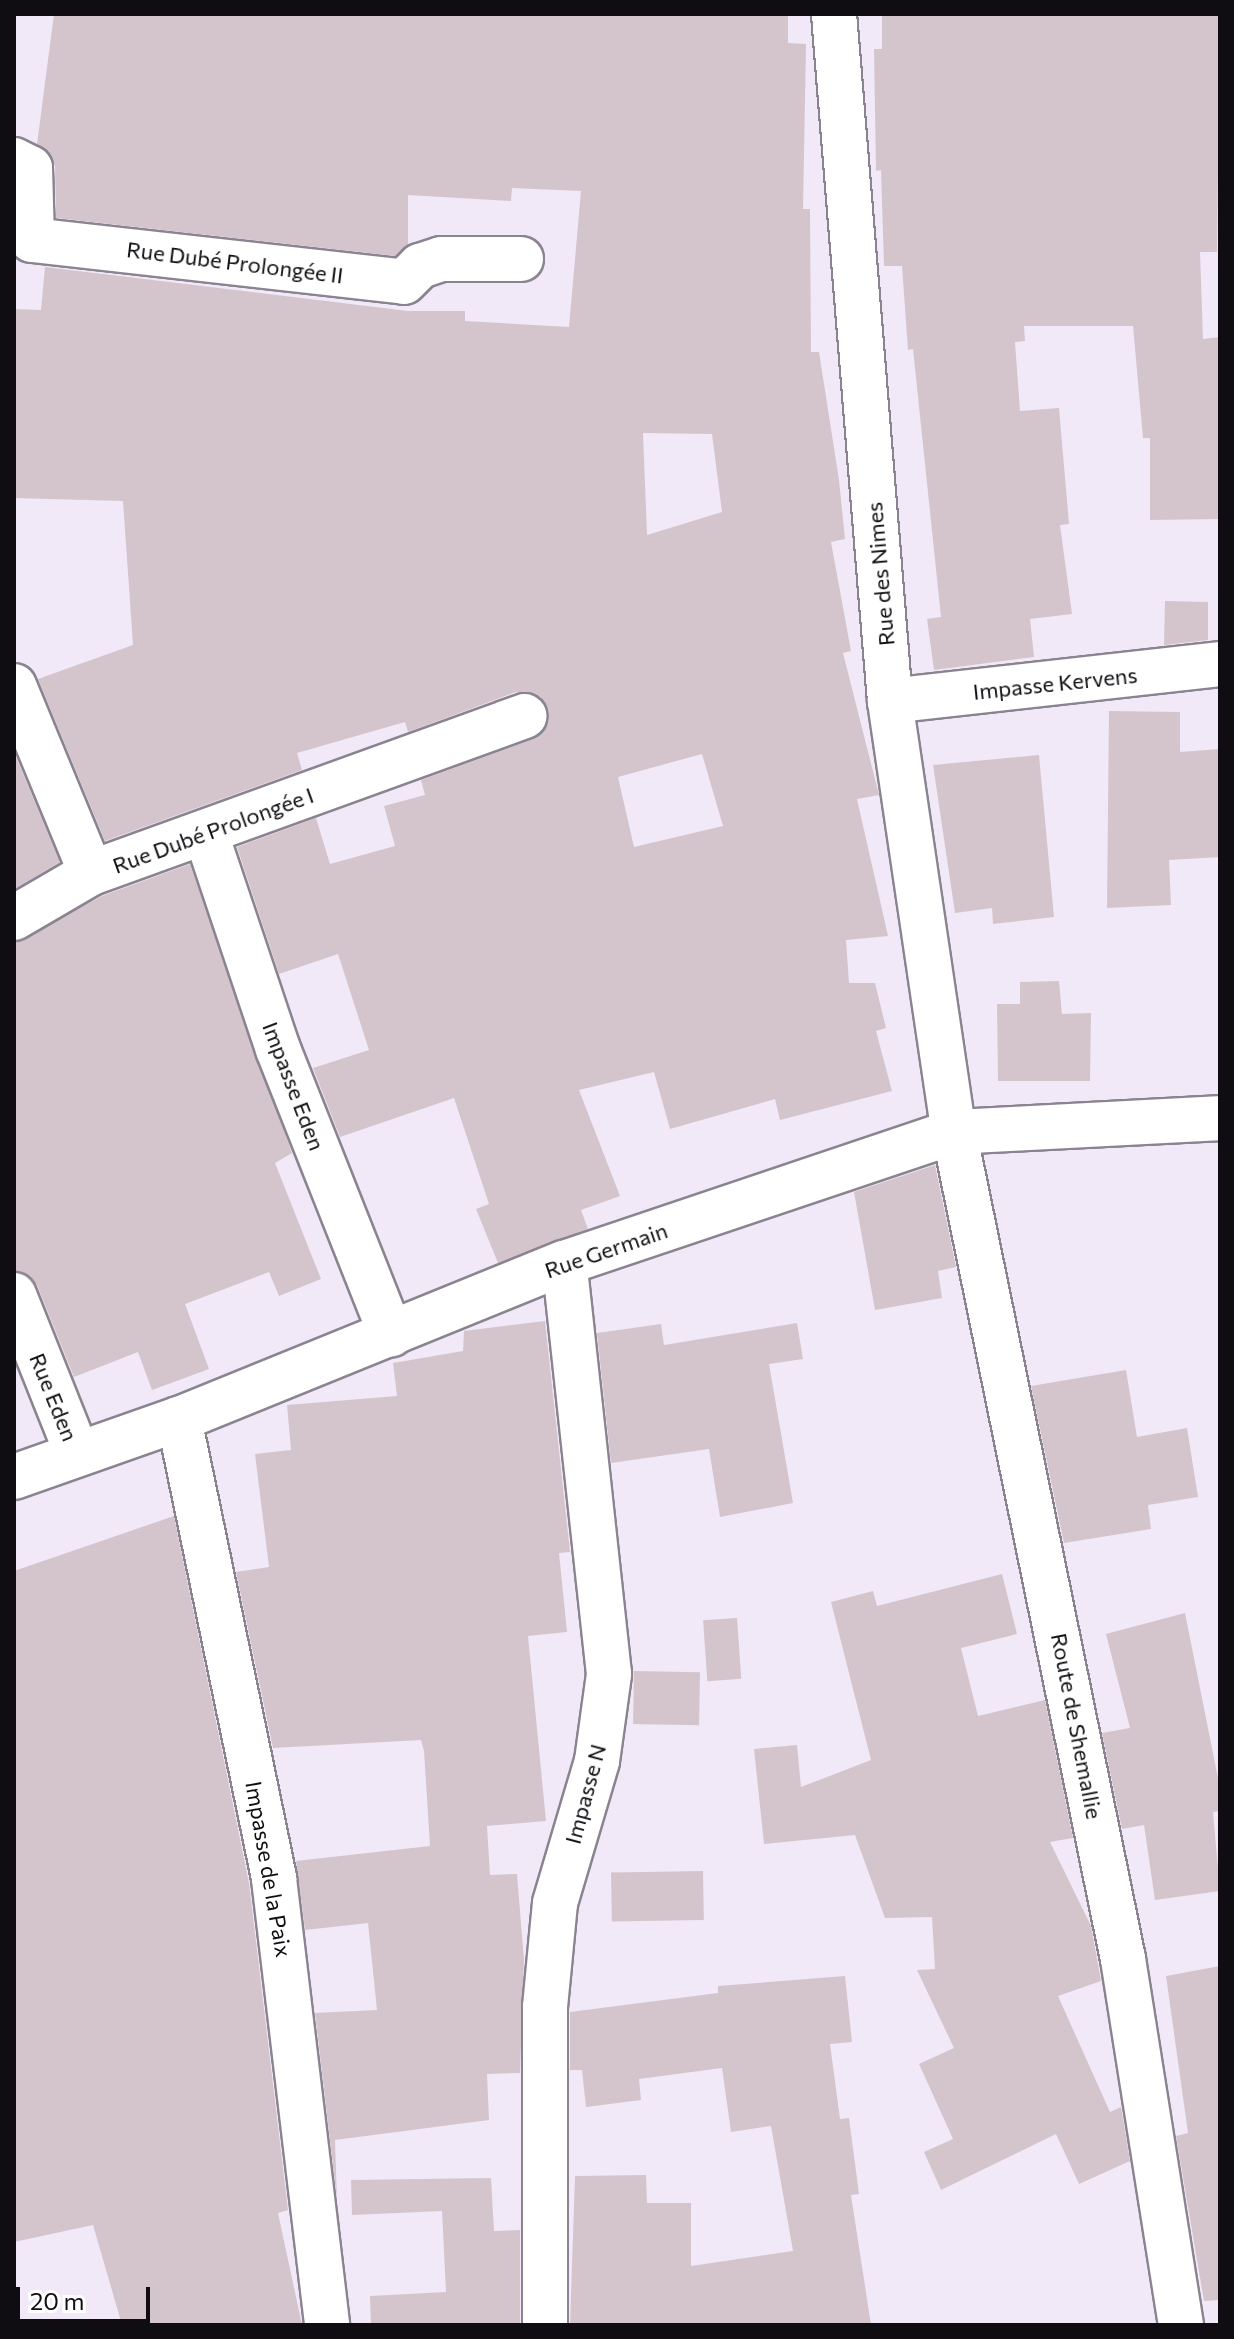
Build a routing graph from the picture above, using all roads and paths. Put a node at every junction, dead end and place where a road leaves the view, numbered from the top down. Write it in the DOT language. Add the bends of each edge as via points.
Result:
graph roads {
  1 [pos="834,14"];
  2 [pos="14,160"];
  3 [pos="521,259"];
  4 [pos="1220,664"];
  5 [pos="14,686"];
  6 [pos="890,701"];
  7 [pos="524,716"];
  8 [pos="206,834"];
  9 [pos="91,873"];
  10 [pos="14,918"];
  11 [pos="1220,1118"];
  12 [pos="954,1132"];
  13 [pos="564,1263"];
  14 [pos="14,1295"];
  15 [pos="391,1334"];
  16 [pos="179,1419"];
  17 [pos="77,1453"];
  18 [pos="14,1477"];
  19 [pos="327,2325"];
  20 [pos="545,2325"];
  21 [pos="1181,2325"];
  1 -- 6 [label="street, Rue des Nimes"];
  2 -- 3 [label="street, Rue Dubé Prolongée II" via="30,168 32,240 404,282 420,266 441,259"];
  4 -- 6 [label="street, Impasse Kervens"];
  5 -- 9 [label="street, Rue Dubé Prolongée I"];
  6 -- 12 [label="street, Rue des Nimes"];
  7 -- 8 [label="street, Rue Dubé Prolongée I"];
  8 -- 9 [label="street, Rue Dubé Prolongée I"];
  8 -- 15 [label="street, Impasse Eden" via="278,1049"];
  9 -- 10 [label="street"];
  11 -- 12 [label="street, Rue Germain"];
  12 -- 13 [label="street, Rue Germain"];
  12 -- 21 [label="street, Route de Shemallie" via="1123,1959"];
  13 -- 15 [label="street, Rue Germain"];
  13 -- 20 [label="street, Impasse N" via="609,1674 597,1761 555,1903 545,2007"];
  14 -- 17 [label="street, Rue Eden"];
  15 -- 16 [label="street, Rue Germain"];
  16 -- 17 [label="street, Rue Germain"];
  16 -- 19 [label="street, Impasse de la Paix" via="274,1879"];
  17 -- 18 [label="street, Rue Germain"];
}
